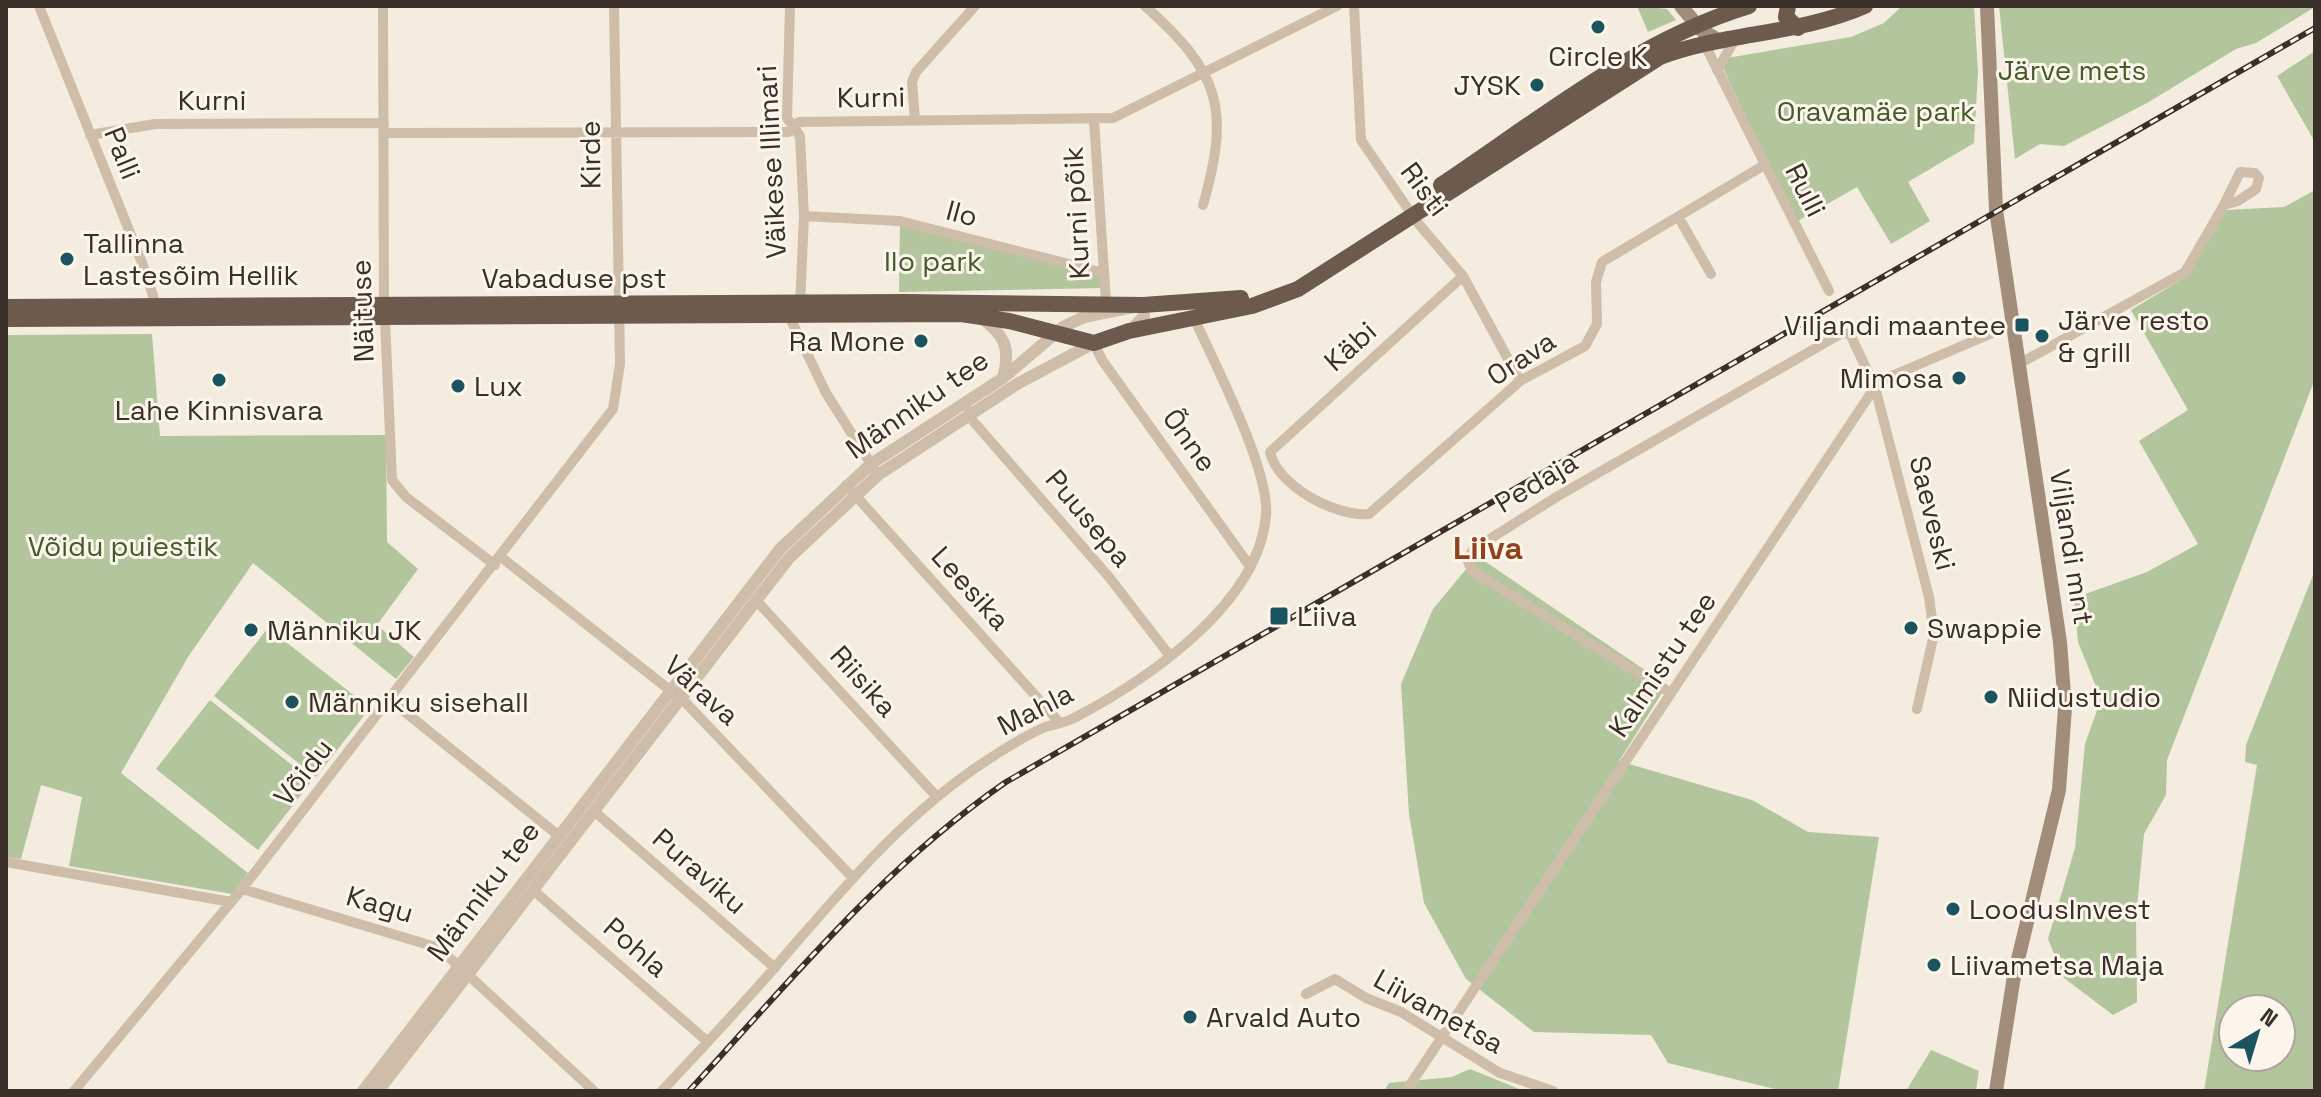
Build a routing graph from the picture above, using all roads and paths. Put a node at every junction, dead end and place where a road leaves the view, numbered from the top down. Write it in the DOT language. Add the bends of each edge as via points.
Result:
graph roads {
  1 [pos="383,6"];
  2 [pos="614,6"];
  3 [pos="790,6"];
  4 [pos="975,6"];
  5 [pos="1145,6"];
  6 [pos="1337,6"];
  7 [pos="1354,6"];
  8 [pos="1681,6"];
  9 [pos="1749,6"];
  10 [pos="1788,6"];
  11 [pos="1865,6"];
  12 [pos="1986,6"];
  13 [pos="43,7"];
  14 [pos="1798,28"];
  15 [pos="1704,35"];
  16 [pos="1736,38"];
  17 [pos="1717,70"];
  18 [pos="1205,73"];
  19 [pos="1094,120"];
  20 [pos="915,121"];
  21 [pos="793,127"];
  22 [pos="384,128"];
  23 [pos="90,135"];
  24 [pos="614,135"];
  25 [pos="1766,164"];
  26 [pos="1203,205"];
  27 [pos="2224,205"];
  28 [pos="1410,212"];
  29 [pos="804,216"];
  30 [pos="1679,218"];
  31 [pos="1104,273"];
  32 [pos="1711,274"];
  33 [pos="1463,276"];
  34 [pos="1829,291"];
  35 [pos="1106,302"];
  36 [pos="1143,305"];
  37 [pos="6,307"];
  38 [pos="617,309"];
  39 [pos="797,311"];
  40 [pos="157,312"];
  41 [pos="384,312"];
  42 [pos="978,315"];
  43 [pos="1194,318"];
  44 [pos="6,319"];
  45 [pos="2011,325"];
  46 [pos="1129,331"];
  47 [pos="1054,334"];
  48 [pos="1850,334"];
  49 [pos="1094,343"];
  50 [pos="2017,365"];
  51 [pos="1003,378"];
  52 [pos="1520,381"];
  53 [pos="1875,387"];
  54 [pos="969,400"];
  55 [pos="969,415"];
  56 [pos="1270,452"];
  57 [pos="874,470"];
  58 [pos="850,490"];
  59 [pos="498,561"];
  60 [pos="1249,565"];
  61 [pos="755,599"];
  62 [pos="1170,656"];
  63 [pos="1671,693"];
  64 [pos="676,694"];
  65 [pos="390,700"];
  66 [pos="1917,709"];
  67 [pos="1060,723"];
  68 [pos="937,797"];
  69 [pos="594,811"];
  70 [pos="558,835"];
  71 [pos="6,862"];
  72 [pos="853,878"];
  73 [pos="242,889"];
  74 [pos="533,890"];
  75 [pos="231,902"];
  76 [pos="775,968"];
  77 [pos="464,969"];
  78 [pos="1306,994"];
  79 [pos="1439,1039"];
  80 [pos="708,1042"];
  81 [pos="379,1087"];
  82 [pos="74,1091"];
  83 [pos="363,1091"];
  84 [pos="594,1091"];
  85 [pos="662,1091"];
  86 [pos="1406,1091"];
  87 [pos="1553,1091"];
  88 [pos="1996,1091"];
  1 -- 22 [label="street, Näituse"];
  2 -- 24 [label="street, Kirde"];
  3 -- 21 [label="street, Väikese Illimari" via="787,118"];
  4 -- 20 [label="street" via="916,72"];
  5 -- 18 [label="street" via="1180,38"];
  6 -- 18 [label="street, Kurni"];
  7 -- 28 [label="street, Risti" via="1361,140"];
  8 -- 15 [label="main road"];
  9 -- 15 [label="highway"];
  10 -- 14 [label="highway" via="1786,17"];
  11 -- 14 [label="highway"];
  12 -- 45 [label="main road, Viljandi mnt" via="1992,160"];
  13 -- 23 [label="street, Palli"];
  14 -- 16 [label="highway"];
  15 -- 16 [label="highway"];
  15 -- 17 [label="street, Rulli"];
  15 -- 28 [label="highway, Männiku tee" via="1651,47"];
  16 -- 17 [label="street"];
  17 -- 25 [label="street, Rulli"];
  18 -- 19 [label="street, Kurni" via="1113,118"];
  18 -- 26 [label="street" via="1218,129"];
  19 -- 20 [label="street, Kurni"];
  19 -- 31 [label="street, Kurni põik"];
  20 -- 21 [label="street, Kurni" via="799,122"];
  21 -- 24 [label="street, Kurni" via="789,132"];
  21 -- 29 [label="street, Väikese Illimari" via="800,136"];
  22 -- 23 [label="street, Kurni" via="155,124"];
  22 -- 24 [label="street, Kurni"];
  22 -- 41 [label="street, Näituse"];
  23 -- 40 [label="street, Palli"];
  24 -- 38 [label="street, Kirde"];
  25 -- 30 [label="street, Orava"];
  25 -- 34 [label="street, Rulli"];
  27 -- 50 [label="street" via="2185,272"];
  28 -- 33 [label="street, Risti"];
  28 -- 36 [label="highway, Männiku tee" via="1277,288 1226,301"];
  28 -- 43 [label="highway, Männiku tee" via="1316,280 1279,298"];
  29 -- 31 [label="street, Ilo" via="900,221"];
  29 -- 39 [label="street, Väikese Illimari"];
  30 -- 32 [label="street"];
  30 -- 52 [label="street, Orava" via="1602,262 1594,334 1585,346"];
  31 -- 35 [label="street, Kurni põik"];
  33 -- 52 [label="street, Risti"];
  33 -- 56 [label="street, Käbi"];
  35 -- 36 [label="highway, Vabaduse pst"];
  35 -- 39 [label="highway, Vabaduse pst"];
  36 -- 46 [label="street" via="1141,323"];
  36 -- 47 [label="street, Männiku tee" via="1084,317"];
  37 -- 40 [label="highway, Vabaduse pst"];
  38 -- 39 [label="highway, Vabaduse pst"];
  38 -- 41 [label="highway, Vabaduse pst"];
  38 -- 59 [label="street, Võidu" via="620,364 613,409"];
  39 -- 42 [label="highway, Vabaduse pst"];
  39 -- 57 [label="street" via="792,322 826,393"];
  40 -- 41 [label="highway, Vabaduse pst"];
  40 -- 44 [label="highway, Vabaduse pst"];
  41 -- 59 [label="street, Näituse" via="392,480 406,497"];
  42 -- 47 [label="highway, Vabaduse pst"];
  42 -- 51 [label="street" via="1006,344"];
  43 -- 46 [label="highway, Männiku tee"];
  43 -- 60 [label="street, Mahla" via="1235,407 1264,496 1266,514"];
  45 -- 50 [label="main road, Viljandi mnt"];
  45 -- 53 [label="street, Kalmistu tee"];
  46 -- 49 [label="highway, Männiku tee"];
  47 -- 49 [label="highway, Vabaduse pst"];
  47 -- 51 [label="street, Männiku tee"];
  48 -- 53 [label="street, Saeveski"];
  48 -- 63 [label="street, Pedaja" via="1842,333 1555,498 1474,549 1467,559 1472,571"];
  49 -- 55 [label="street, Männiku tee"];
  49 -- 60 [label="street, Õnne"];
  50 -- 88 [label="main road, Viljandi mnt" via="2060,642 2064,736 2059,790 2016,964"];
  51 -- 54 [label="street, Männiku tee"];
  52 -- 56 [label="street, Orava" via="1369,514 1347,512 1297,489 1276,469"];
  53 -- 63 [label="street, Kalmistu tee"];
  53 -- 66 [label="street, Saeveski" via="1909,508 1934,634"];
  54 -- 55 [label="street"];
  54 -- 57 [label="street, Männiku tee"];
  55 -- 57 [label="street, Männiku tee"];
  55 -- 62 [label="street, Puusepa"];
  57 -- 58 [label="street, Männiku tee"];
  58 -- 61 [label="street, Männiku tee"];
  58 -- 64 [label="street, Männiku tee" via="762,569"];
  58 -- 67 [label="street, Leesika"];
  59 -- 64 [label="street, Värava"];
  59 -- 65 [label="street, Võidu"];
  60 -- 62 [label="street, Mahla" via="1218,614"];
  61 -- 64 [label="street, Männiku tee"];
  61 -- 68 [label="street, Riisika"];
  62 -- 67 [label="street, Mahla" via="1144,677"];
  63 -- 79 [label="street, Kalmistu tee"];
  64 -- 69 [label="street, Männiku tee"];
  64 -- 70 [label="street, Männiku tee"];
  64 -- 72 [label="street, Värava"];
  65 -- 70 [label="street"];
  65 -- 73 [label="street, Võidu"];
  67 -- 68 [label="street, Mahla" via="997,755"];
  68 -- 72 [label="street, Mahla"];
  69 -- 74 [label="street, Männiku tee"];
  69 -- 76 [label="street, Puraviku"];
  70 -- 77 [label="street, Männiku tee"];
  71 -- 75 [label="street"];
  72 -- 76 [label="street, Mahla"];
  73 -- 75 [label="street, Võidu"];
  73 -- 77 [label="street, Kagu" via="423,942"];
  74 -- 77 [label="street, Männiku tee"];
  74 -- 80 [label="street, Pohla"];
  75 -- 82 [label="street, Võidu"];
  76 -- 80 [label="street, Mahla"];
  77 -- 81 [label="street, Männiku tee"];
  77 -- 84 [label="street, Kagu"];
  78 -- 79 [label="street, Liivametsa" via="1335,979 1401,1012"];
  79 -- 86 [label="street, Kalmistu tee"];
  79 -- 87 [label="street, Liivametsa" via="1500,1073"];
  80 -- 85 [label="street, Mahla"];
  81 -- 83 [label="street, Männiku tee"];
}
